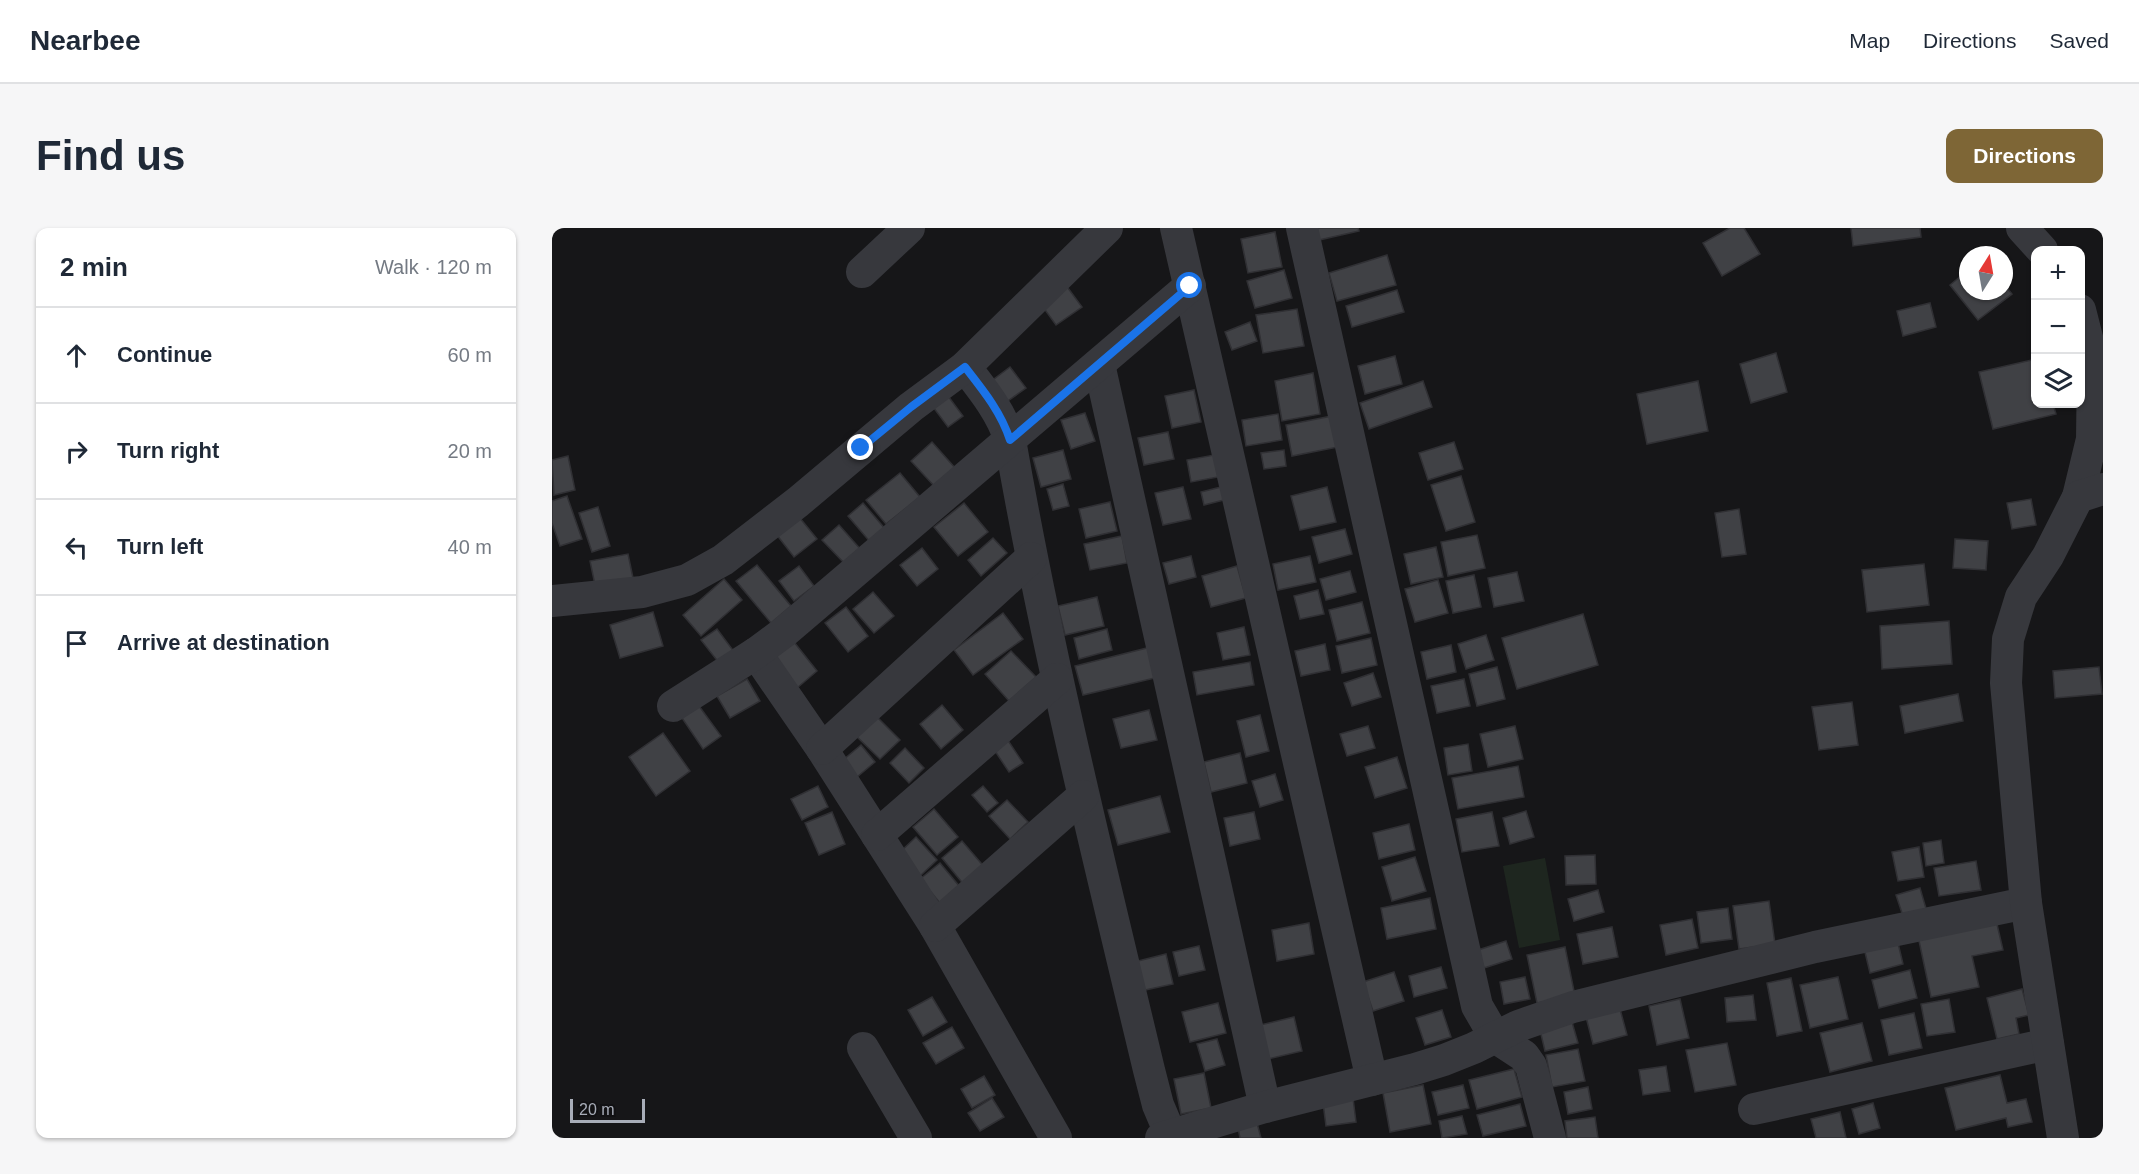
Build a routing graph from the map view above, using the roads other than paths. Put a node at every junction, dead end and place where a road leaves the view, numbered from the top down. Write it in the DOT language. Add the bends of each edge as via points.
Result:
graph roads {
  1 [pos="909,228"];
  2 [pos="1107,228"];
  3 [pos="1176,228"];
  4 [pos="1302,228"];
  5 [pos="2022,228"];
  6 [pos="2038,246"];
  7 [pos="862,272"];
  8 [pos="1190,286"];
  9 [pos="2085,330"];
  10 [pos="1099,364"];
  11 [pos="965,367"];
  12 [pos="1010,440"];
  13 [pos="2090,493"];
  14 [pos="1031,558"];
  15 [pos="552,601"];
  16 [pos="756,653"];
  17 [pos="1057,679"];
  18 [pos="673,706"];
  19 [pos="822,749"];
  20 [pos="1083,796"];
  21 [pos="877,835"];
  22 [pos="2026,903"];
  23 [pos="935,926"];
  24 [pos="1495,1037"];
  25 [pos="2048,1044"];
  26 [pos="863,1048"];
  27 [pos="1372,1080"];
  28 [pos="1265,1107"];
  29 [pos="1754,1109"];
  30 [pos="1168,1137"];
  31 [pos="916,1138"];
  32 [pos="1056,1138"];
  33 [pos="1550,1138"];
  34 [pos="2063,1138"];
  1 -- 7 [label="street"];
  2 -- 11 [label="street"];
  3 -- 8 [label="street"];
  4 -- 24 [label="street" via="1477,1006"];
  5 -- 6 [label="street"];
  8 -- 10 [label="street"];
  8 -- 27 [label="street"];
  9 -- 13 [label="street" via="2093,361"];
  10 -- 12 [label="street"];
  10 -- 28 [label="street"];
  11 -- 12 [label="street" via="996,408"];
  11 -- 15 [label="street" via="723,560 687,580 642,592"];
  12 -- 14 [label="street"];
  12 -- 16 [label="street"];
  13 -- 22 [label="street" via="2021,597 2008,639 2006,682"];
  14 -- 17 [label="street"];
  14 -- 19 [label="street"];
  16 -- 18 [label="street"];
  16 -- 19 [label="street"];
  17 -- 20 [label="street"];
  17 -- 21 [label="street"];
  19 -- 21 [label="street"];
  20 -- 23 [label="street"];
  20 -- 30 [label="street"];
  21 -- 23 [label="street"];
  22 -- 24 [label="street" via="1815,947 1636,991 1562,1011"];
  22 -- 25 [label="street"];
  23 -- 32 [label="street"];
  24 -- 27 [label="street" via="1444,1060"];
  24 -- 33 [label="street" via="1524,1056 1531,1066"];
  25 -- 29 [label="street"];
  25 -- 34 [label="street"];
  26 -- 31 [label="street"];
  27 -- 28 [label="street"];
  28 -- 30 [label="street"];
}
